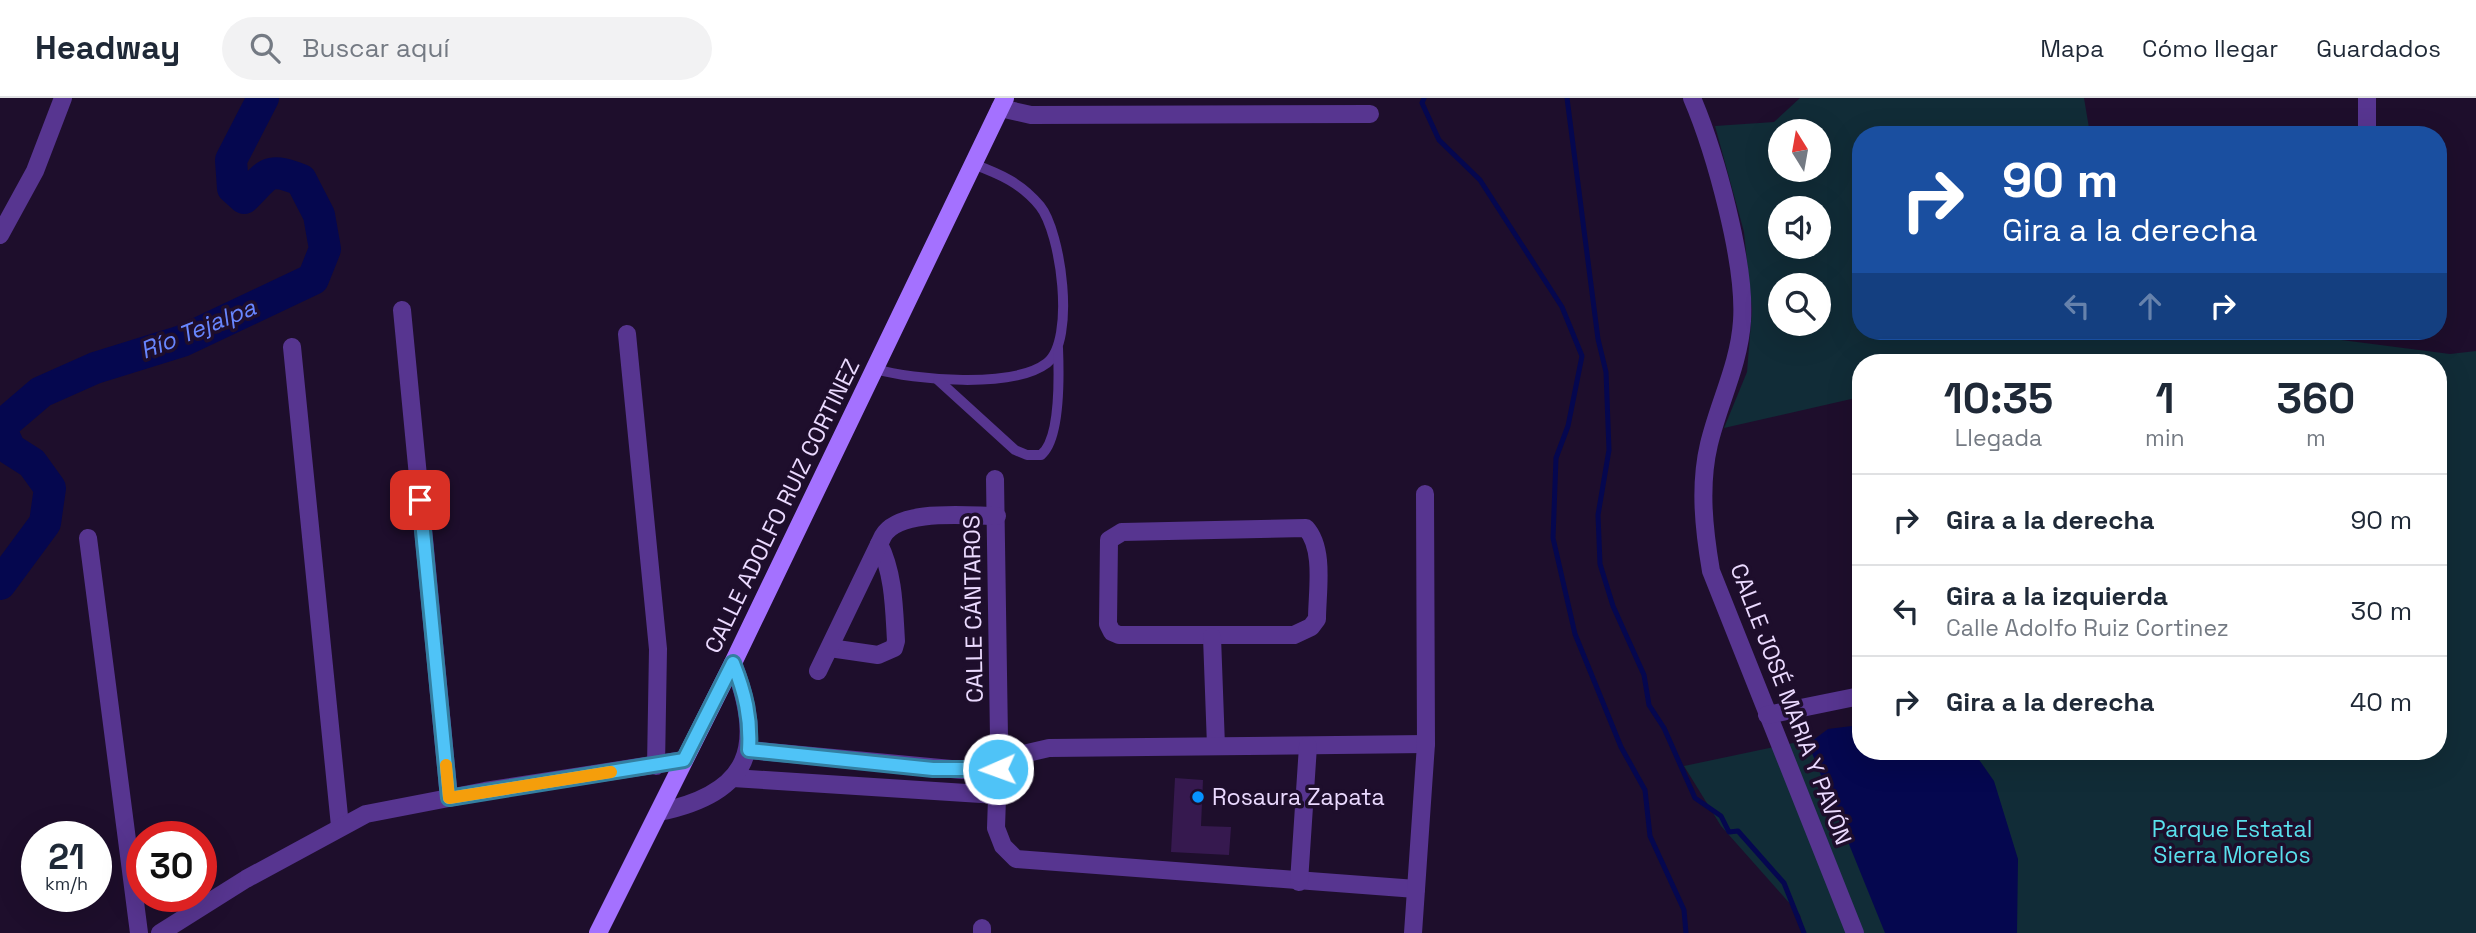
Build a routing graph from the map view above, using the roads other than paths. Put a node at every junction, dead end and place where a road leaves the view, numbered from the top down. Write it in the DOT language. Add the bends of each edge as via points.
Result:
graph roads {
  1 [pos="63,98"];
  2 [pos="1692,98"];
  3 [pos="2367,98"];
  4 [pos="1003,103"];
  5 [pos="1228,106"];
  6 [pos="1370,114"];
  7 [pos="2367,126"];
  8 [pos="973,164"];
  9 [pos="0,235"];
  10 [pos="402,310"];
  11 [pos="627,334"];
  12 [pos="292,348"];
  13 [pos="1058,348"];
  14 [pos="875,369"];
  15 [pos="938,380"];
  16 [pos="995,478"];
  17 [pos="1425,494"];
  18 [pos="997,516"];
  19 [pos="88,538"];
  20 [pos="879,544"];
  21 [pos="1212,637"];
  22 [pos="830,648"];
  23 [pos="733,663"];
  24 [pos="818,671"];
  25 [pos="1852,698"];
  26 [pos="1767,715"];
  27 [pos="1426,744"];
  28 [pos="1216,746"];
  29 [pos="1308,746"];
  30 [pos="749,750"];
  31 [pos="684,760"];
  32 [pos="656,766"];
  33 [pos="998,769"];
  34 [pos="733,778"];
  35 [pos="997,795"];
  36 [pos="449,798"];
  37 [pos="659,812"];
  38 [pos="341,825"];
  39 [pos="1299,883"];
  40 [pos="1416,889"];
  41 [pos="139,933"];
  42 [pos="160,933"];
  43 [pos="598,933"];
  44 [pos="1413,933"];
  45 [pos="1856,933"];
  1 -- 9 [label="street" via="34,171"];
  2 -- 26 [label="street, CALLE JOSÉ MARIA Y PAVÓN" via="1737,256 1742,319 1735,367 1708,445 1704,533 1711,571"];
  3 -- 7 [label="street"];
  4 -- 5 [label="street" via="1031,115"];
  4 -- 8 [label="main road, CALLE ADOLFO RUIZ CORTINEZ"];
  5 -- 6 [label="street"];
  8 -- 13 [label="lane" via="1008,178 1027,192 1052,228 1061,257"];
  8 -- 14 [label="main road, CALLE ADOLFO RUIZ CORTINEZ"];
  10 -- 36 [label="street"];
  11 -- 32 [label="street" via="658,649"];
  12 -- 38 [label="street"];
  13 -- 15 [label="lane" via="1047,362 1029,372"];
  13 -- 15 [label="lane" via="1055,415 1048,450 1041,455 1015,450"];
  14 -- 15 [label="lane"];
  14 -- 23 [label="main road, CALLE ADOLFO RUIZ CORTINEZ"];
  16 -- 18 [label="street, CALLE CÁNTAROS"];
  17 -- 27 [label="street"];
  18 -- 20 [label="street" via="917,517 893,523"];
  18 -- 33 [label="street, CALLE CÁNTAROS"];
  19 -- 41 [label="street"];
  20 -- 22 [label="street"];
  20 -- 22 [label="street" via="893,593 894,648 878,655"];
  21 -- 21 [label="street" via="1294,635 1311,627 1317,619 1317,554 1306,528 1129,531 1109,540 1106,614 1112,632"];
  21 -- 28 [label="street"];
  22 -- 24 [label="street"];
  23 -- 30 [label="street" via="750,723"];
  23 -- 31 [label="main road, CALLE ADOLFO RUIZ CORTINEZ"];
  25 -- 26 [label="street"];
  26 -- 45 [label="street, CALLE JOSÉ MARIA Y PAVÓN"];
  27 -- 29 [label="street"];
  27 -- 40 [label="street"];
  28 -- 29 [label="street"];
  28 -- 33 [label="street" via="1049,748 1023,754"];
  29 -- 39 [label="street"];
  30 -- 33 [label="street" via="933,769"];
  30 -- 34 [label="street"];
  31 -- 32 [label="street"];
  31 -- 37 [label="main road, CALLE ADOLFO RUIZ CORTINEZ"];
  32 -- 36 [label="street"];
  33 -- 35 [label="street, CALLE CÁNTAROS"];
  34 -- 35 [label="street"];
  34 -- 37 [label="street" via="708,797"];
  35 -- 39 [label="street, CALLE CÁNTAROS" via="996,828 1003,846 1016,859"];
  36 -- 38 [label="street" via="366,814"];
  37 -- 43 [label="main road, CALLE ADOLFO RUIZ CORTINEZ"];
  38 -- 42 [label="street"];
  39 -- 40 [label="street"];
  40 -- 44 [label="street"];
}
